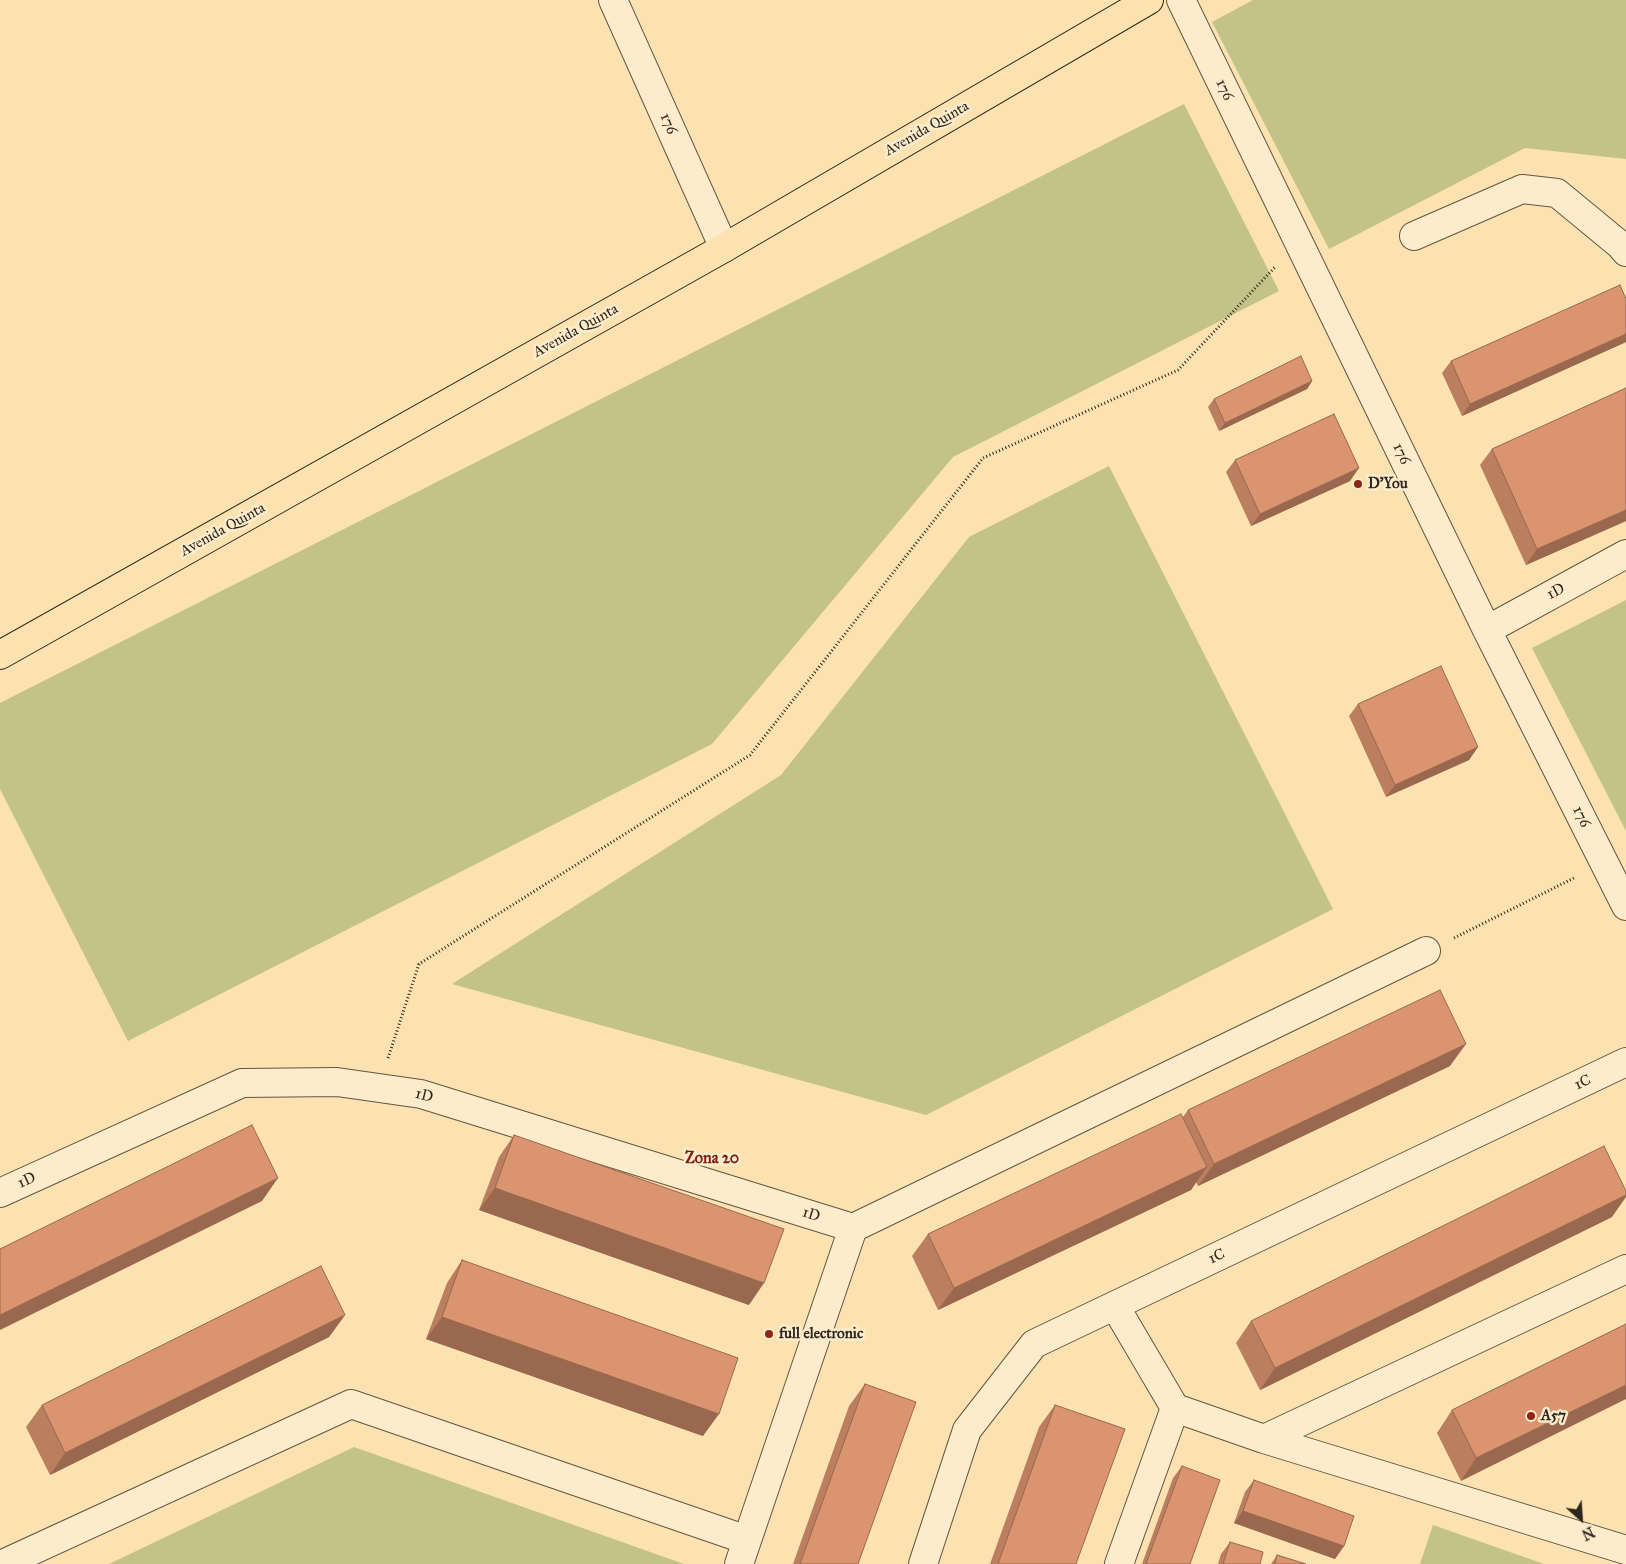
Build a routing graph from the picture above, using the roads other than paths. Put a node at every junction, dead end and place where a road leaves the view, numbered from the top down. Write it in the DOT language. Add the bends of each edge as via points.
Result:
graph roads {
  1 [pos="613,0"];
  2 [pos="1149,0"];
  3 [pos="1181,0"];
  4 [pos="1414,236"];
  5 [pos="724,248"];
  6 [pos="1626,252"];
  7 [pos="1626,554"];
  8 [pos="1487,630"];
  9 [pos="0,655"];
  10 [pos="1626,906"];
  11 [pos="1426,952"];
  12 [pos="1626,1062"];
  13 [pos="0,1193"];
  14 [pos="853,1228"];
  15 [pos="1626,1269"];
  16 [pos="1115,1306"];
  17 [pos="1175,1408"];
  18 [pos="1264,1440"];
  19 [pos="1626,1550"];
  20 [pos="743,1552"];
  21 [pos="3,1564"];
  22 [pos="922,1564"];
  23 [pos="1119,1564"];
  1 -- 5 [label="street, 176"];
  2 -- 5 [label="main road, Avenida Quinta"];
  3 -- 8 [label="street, 176"];
  4 -- 6 [label="street" via="1522,189 1557,193"];
  5 -- 9 [label="main road, Avenida Quinta"];
  7 -- 8 [label="street, 1D"];
  8 -- 10 [label="street, 176"];
  11 -- 14 [label="street"];
  12 -- 16 [label="street, 1C"];
  13 -- 14 [label="street, 1D" via="242,1083 337,1082 421,1094"];
  14 -- 20 [label="street"];
  15 -- 18 [label="street"];
  16 -- 17 [label="street"];
  16 -- 22 [label="street, 1C" via="1034,1344 967,1430"];
  17 -- 18 [label="street"];
  17 -- 23 [label="street"];
  18 -- 19 [label="street"];
  20 -- 21 [label="street" via="351,1404"];
}
